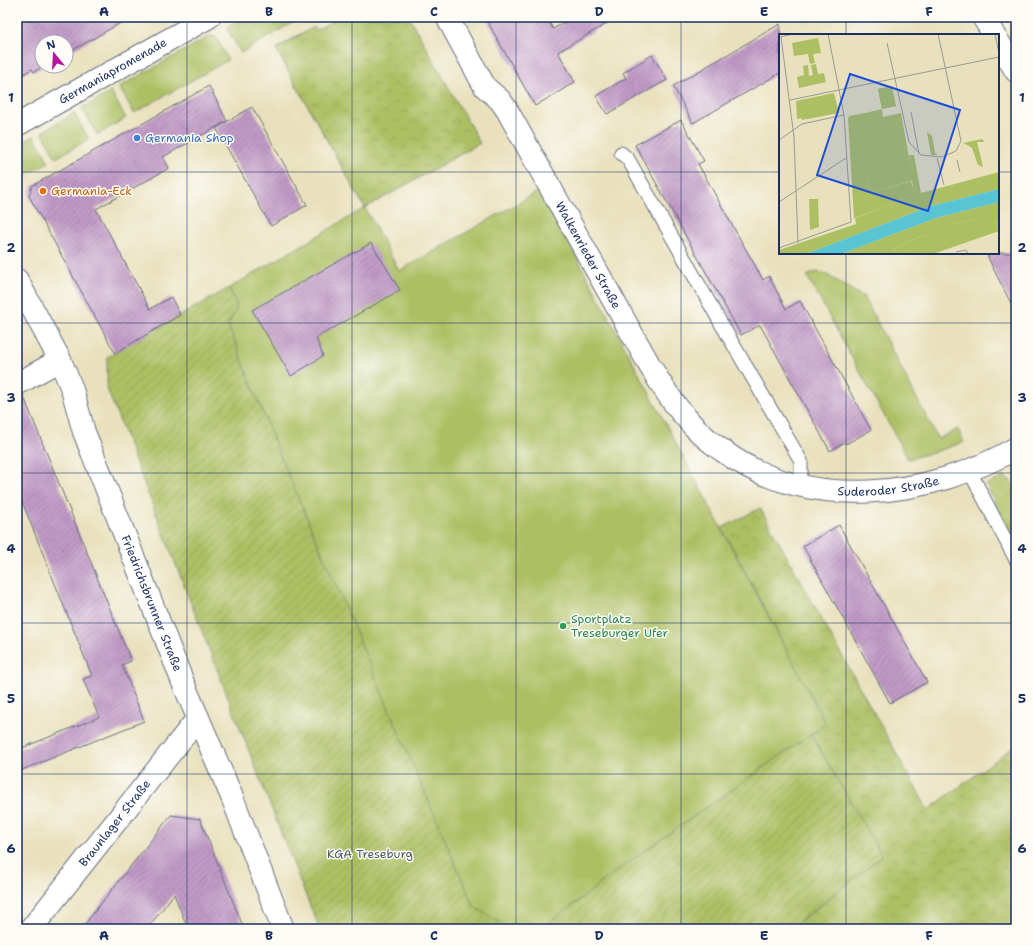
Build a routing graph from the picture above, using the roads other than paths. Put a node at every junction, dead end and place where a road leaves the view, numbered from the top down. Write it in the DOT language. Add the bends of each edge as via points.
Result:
graph roads {
  1 [pos="209,17"];
  2 [pos="446,17"];
  3 [pos="983,17"];
  4 [pos="993,34"];
  5 [pos="999,43"];
  6 [pos="1016,71"];
  7 [pos="17,125"];
  8 [pos="621,153"];
  9 [pos="17,280"];
  10 [pos="60,360"];
  11 [pos="17,384"];
  12 [pos="1016,448"];
  13 [pos="969,470"];
  14 [pos="756,471"];
  15 [pos="798,485"];
  16 [pos="1016,560"];
  17 [pos="198,718"];
  18 [pos="31,929"];
  19 [pos="283,929"];
  1 -- 7 [label="street, Germaniapromenade"];
  2 -- 14 [label="street, Walkenrieder Straße" via="485,86 507,110 650,366 682,414 723,452"];
  3 -- 4 [label="street"];
  5 -- 6 [label="street"];
  8 -- 15 [label="lane" via="628,159 801,461"];
  9 -- 10 [label="street, Friedrichsbrunner Straße"];
  10 -- 11 [label="street"];
  10 -- 17 [label="street, Friedrichsbrunner Straße" via="72,388 84,432"];
  12 -- 13 [label="street, Suderoder Straße"];
  13 -- 15 [label="street, Suderoder Straße" via="915,486 870,492 822,491"];
  13 -- 16 [label="lane"];
  14 -- 15 [label="street, Suderoder Straße"];
  17 -- 18 [label="street, Braunlager Straße"];
  17 -- 19 [label="street, Friedrichsbrunner Straße" via="232,797"];
}
